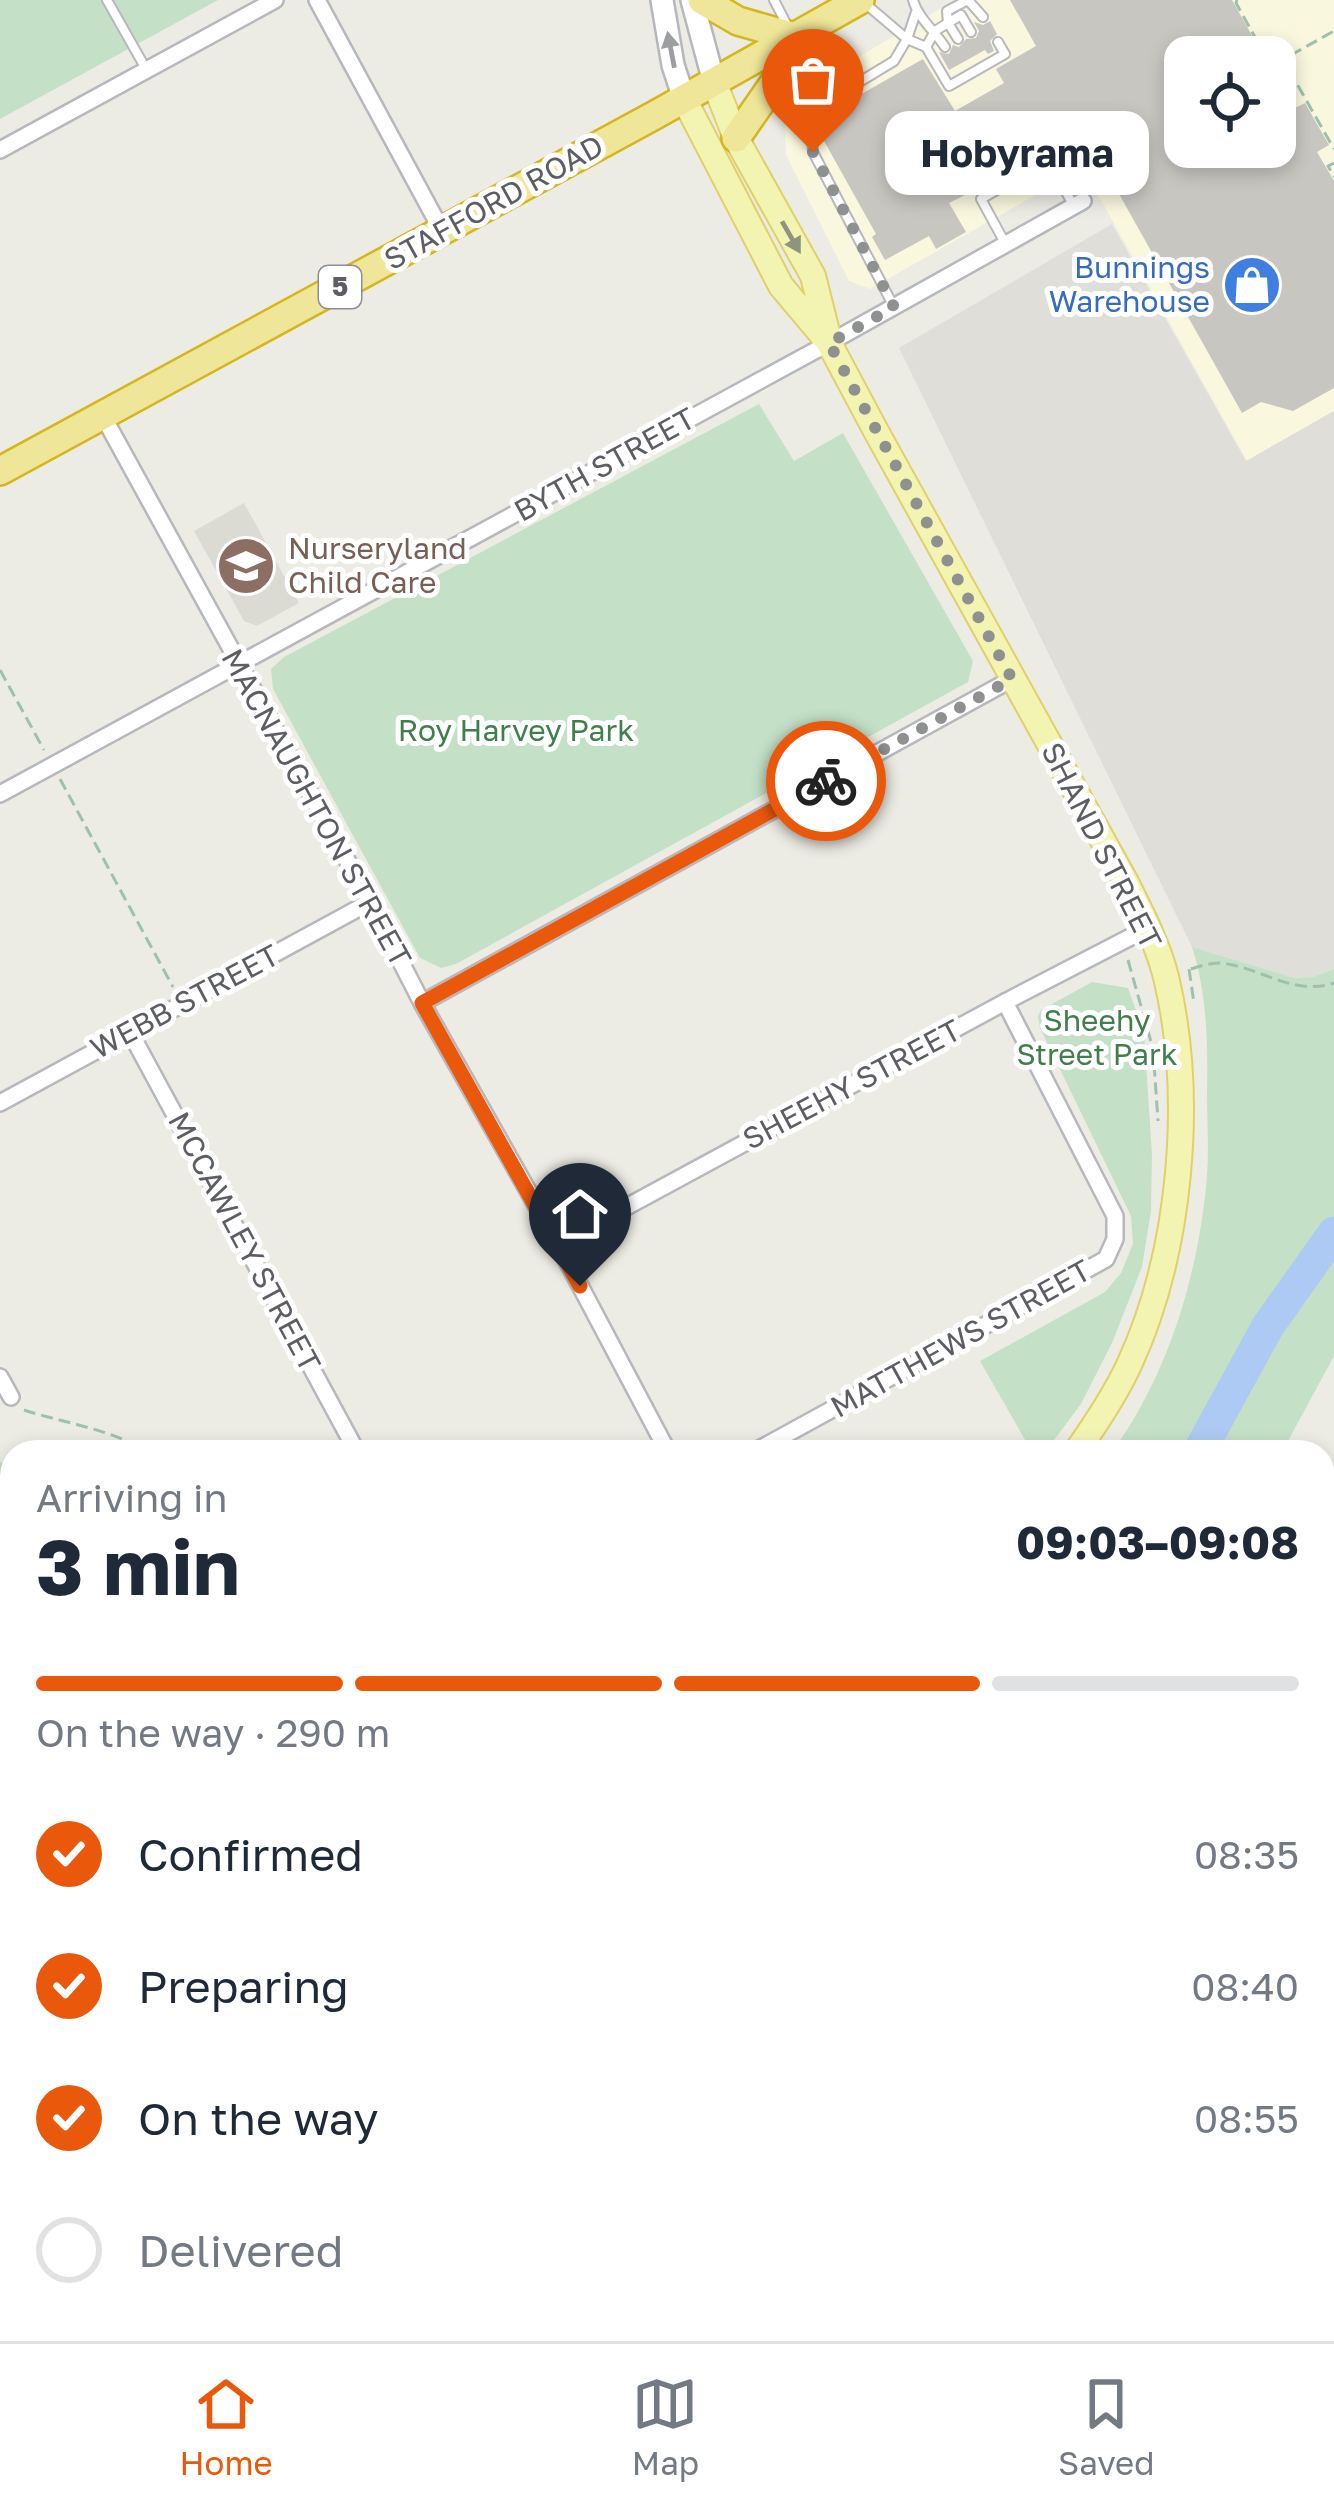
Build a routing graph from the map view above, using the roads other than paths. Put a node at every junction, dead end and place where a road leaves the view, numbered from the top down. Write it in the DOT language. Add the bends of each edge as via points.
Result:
graph roads {
  1 [pos="107,0"];
  2 [pos="275,0"];
  3 [pos="317,0"];
  4 [pos="662,0"];
  5 [pos="692,0"];
  6 [pos="702,0"];
  7 [pos="774,0"];
  8 [pos="861,0"];
  9 [pos="913,0"];
  10 [pos="968,0"];
  11 [pos="916,12"];
  12 [pos="983,17"];
  13 [pos="948,23"];
  14 [pos="935,31"];
  15 [pos="971,32"];
  16 [pos="794,38"];
  17 [pos="907,39"];
  18 [pos="958,39"];
  19 [pos="998,43"];
  20 [pos="926,47"];
  21 [pos="945,47"];
  22 [pos="983,51"];
  23 [pos="969,59"];
  24 [pos="989,62"];
  25 [pos="956,66"];
  26 [pos="146,70"];
  27 [pos="976,70"];
  28 [pos="963,78"];
  29 [pos="714,82"];
  30 [pos="684,99"];
  31 [pos="736,138"];
  32 [pos="0,150"];
  33 [pos="1078,204"];
  34 [pos="442,231"];
  35 [pos="1006,244"];
  36 [pos="894,307"];
  37 [pos="829,343"];
  38 [pos="103,416"];
  39 [pos="0,471"];
  40 [pos="238,664"];
  41 [pos="1012,679"];
  42 [pos="0,794"];
  43 [pos="370,902"];
  44 [pos="1148,928"];
  45 [pos="1005,1002"];
  46 [pos="422,1003"];
  47 [pos="130,1032"];
  48 [pos="0,1103"];
  49 [pos="558,1244"];
  50 [pos="0,1377"];
  51 [pos="11,1397"];
  52 [pos="351,1440"];
  53 [pos="662,1440"];
  54 [pos="776,1440"];
  55 [pos="1084,1440"];
  1 -- 26 [label="lane"];
  2 -- 26 [label="street"];
  3 -- 34 [label="street"];
  30 -- 4 [label="main road, one-way"];
  5 -- 29 [label="main road"];
  6 -- 16 [label="highway"];
  7 -- 16 [label="lane"];
  8 -- 16 [label="highway, STAFFORD ROAD / 5"];
  8 -- 17 [label="lane"];
  9 -- 11 [label="lane"];
  10 -- 12 [label="lane"];
  10 -- 13 [label="lane" via="947,11"];
  11 -- 14 [label="lane"];
  11 -- 17 [label="lane"];
  13 -- 14 [label="lane"];
  13 -- 15 [label="lane" via="962,15"];
  13 -- 18 [label="lane"];
  14 -- 20 [label="lane"];
  14 -- 21 [label="lane"];
  16 -- 29 [label="highway, STAFFORD ROAD / 5"];
  16 -- 31 [label="highway"];
  17 -- 20 [label="lane"];
  17 -- 36 [label="lane" via="894,62 823,104 811,125 813,152"];
  19 -- 24 [label="lane" via="1005,54"];
  20 -- 28 [label="lane" via="949,86"];
  22 -- 24 [label="lane"];
  23 -- 27 [label="lane"];
  24 -- 27 [label="lane"];
  25 -- 28 [label="lane"];
  26 -- 32 [label="street"];
  27 -- 28 [label="lane"];
  29 -- 30 [label="highway, STAFFORD ROAD / 5"];
  29 -- 31 [label="main road, SHAND STREET"];
  30 -- 34 [label="highway, STAFFORD ROAD / 5"];
  30 -- 37 [label="main road, SHAND STREET" via="781,286"];
  31 -- 37 [label="main road, SHAND STREET, one-way" via="813,276"];
  33 -- 35 [label="street, BYTH STREET"];
  33 -- 35 [label="lane" via="1048,161 981,199"];
  34 -- 38 [label="highway, STAFFORD ROAD / 5"];
  35 -- 36 [label="street, BYTH STREET"];
  36 -- 37 [label="street, BYTH STREET"];
  37 -- 40 [label="street, BYTH STREET"];
  37 -- 41 [label="main road, SHAND STREET"];
  38 -- 39 [label="highway, STAFFORD ROAD / 5"];
  38 -- 40 [label="street, MACNAUGHTON STREET"];
  40 -- 42 [label="street, BYTH STREET"];
  40 -- 43 [label="street, MACNAUGHTON STREET"];
  41 -- 44 [label="main road, SHAND STREET"];
  41 -- 46 [label="street"];
  43 -- 46 [label="street, MACNAUGHTON STREET"];
  43 -- 47 [label="street, WEBB STREET"];
  44 -- 45 [label="street, SHEEHY STREET"];
  44 -- 55 [label="main road, SHAND STREET" via="1179,1051 1176,1197 1136,1349"];
  45 -- 49 [label="street, SHEEHY STREET"];
  45 -- 54 [label="street, MATTHEWS STREET" via="1115,1216 1106,1259"];
  46 -- 49 [label="street, MACNAUGHTON STREET"];
  47 -- 48 [label="street, WEBB STREET"];
  47 -- 52 [label="street, MCCAWLEY STREET"];
  49 -- 53 [label="street, MACNAUGHTON STREET"];
  50 -- 51 [label="street"];
}
